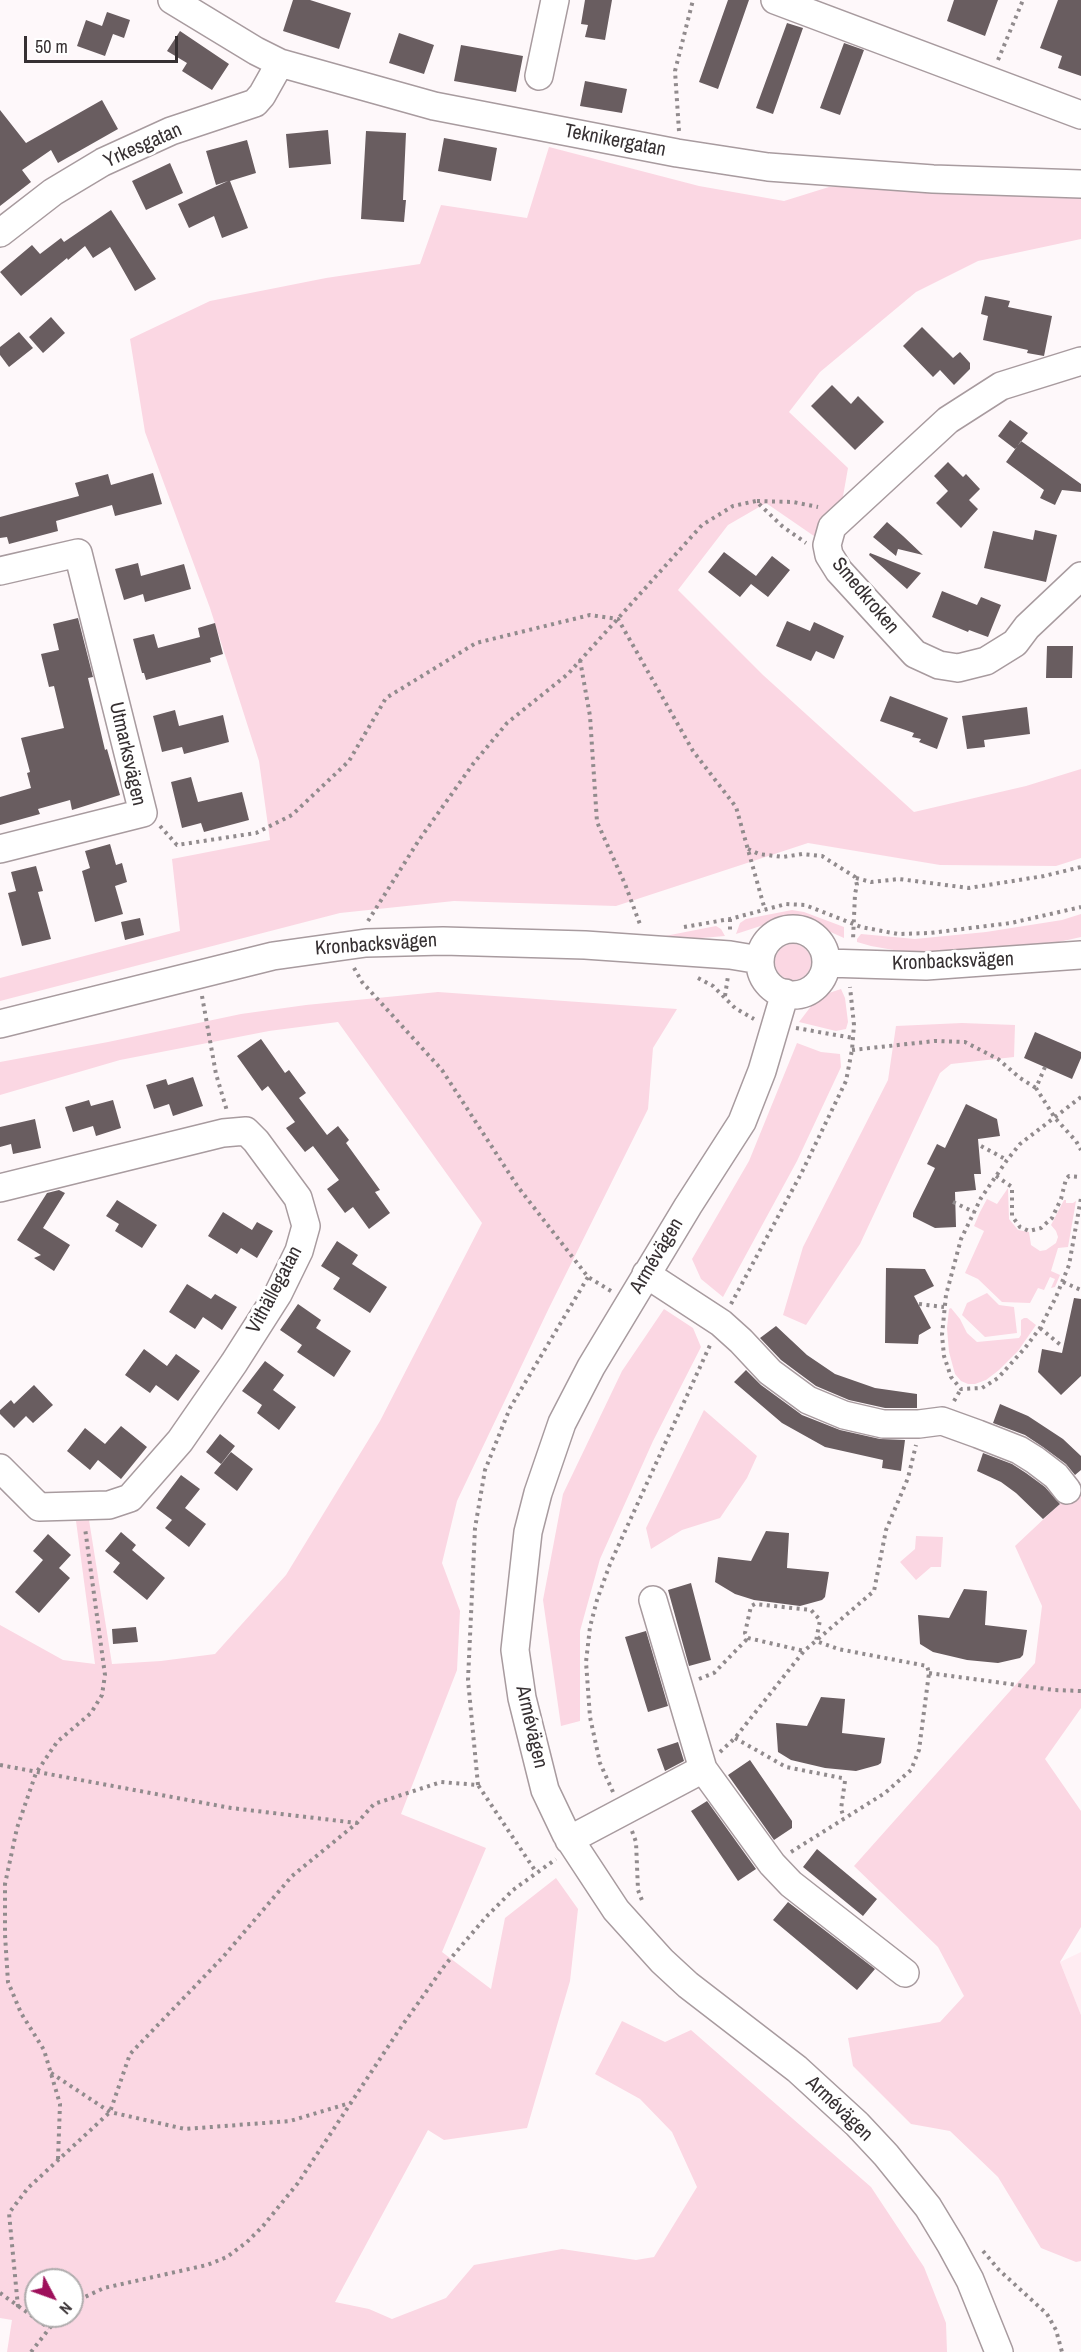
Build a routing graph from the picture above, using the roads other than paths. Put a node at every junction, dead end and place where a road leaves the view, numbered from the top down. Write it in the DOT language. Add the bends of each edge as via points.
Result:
graph roads {
  1 [pos="172,0"];
  2 [pos="555,0"];
  3 [pos="775,0"];
  4 [pos="280,63"];
  5 [pos="540,76"];
  6 [pos="1081,115"];
  7 [pos="1081,184"];
  8 [pos="0,233"];
  9 [pos="1081,361"];
  10 [pos="0,571"];
  11 [pos="1081,576"];
  12 [pos="0,849"];
  13 [pos="1081,955"];
  14 [pos="760,960"];
  15 [pos="838,963"];
  16 [pos="785,993"];
  17 [pos="0,1024"];
  18 [pos="0,1188"];
  19 [pos="646,1275"];
  20 [pos="0,1468"];
  21 [pos="1067,1490"];
  22 [pos="653,1600"];
  23 [pos="703,1769"];
  24 [pos="569,1839"];
  25 [pos="905,1973"];
  26 [pos="999,2352"];
  1 -- 4 [label="street, Teknikergatan"];
  2 -- 5 [label="street"];
  3 -- 6 [label="street"];
  4 -- 7 [label="street, Teknikergatan" via="434,106 723,160 933,179"];
  4 -- 8 [label="street, Yrkesgatan" via="255,103 171,132 103,162 53,192"];
  9 -- 11 [label="street, Smedkroken" via="1001,386 948,420 844,514 832,527 827,545 839,571 915,654 939,665 958,668 986,661 1015,643"];
  10 -- 12 [label="street, Utmarksvägen" via="78,553 143,813"];
  13 -- 15 [label="street, Kronbacksvägen" via="926,966"];
  14 -- 15 [label="street" via="762,950 775,934 794,929 813,936"];
  14 -- 16 [label="street" via="764,977 776,990"];
  14 -- 17 [label="street, Kronbacksvägen" via="495,942 353,944 273,956"];
  15 -- 16 [label="street" via="813,988"];
  16 -- 19 [label="street, Armévägen" via="742,1122"];
  18 -- 20 [label="street, Vithällegatan" via="246,1131 298,1198 306,1226 300,1251 278,1294 234,1363 173,1449 130,1498 109,1505 39,1508"];
  19 -- 21 [label="street" via="721,1323 770,1372 808,1400 843,1415 883,1424 942,1422 1019,1450 1056,1476"];
  19 -- 24 [label="street, Armévägen" via="562,1423 528,1532 515,1650 522,1698 545,1790"];
  22 -- 23 [label="street"];
  23 -- 24 [label="street"];
  23 -- 25 [label="street" via="791,1884"];
  24 -- 26 [label="street, Armévägen" via="616,1910 662,1961 824,2093 886,2155 928,2207 951,2246"];
}
